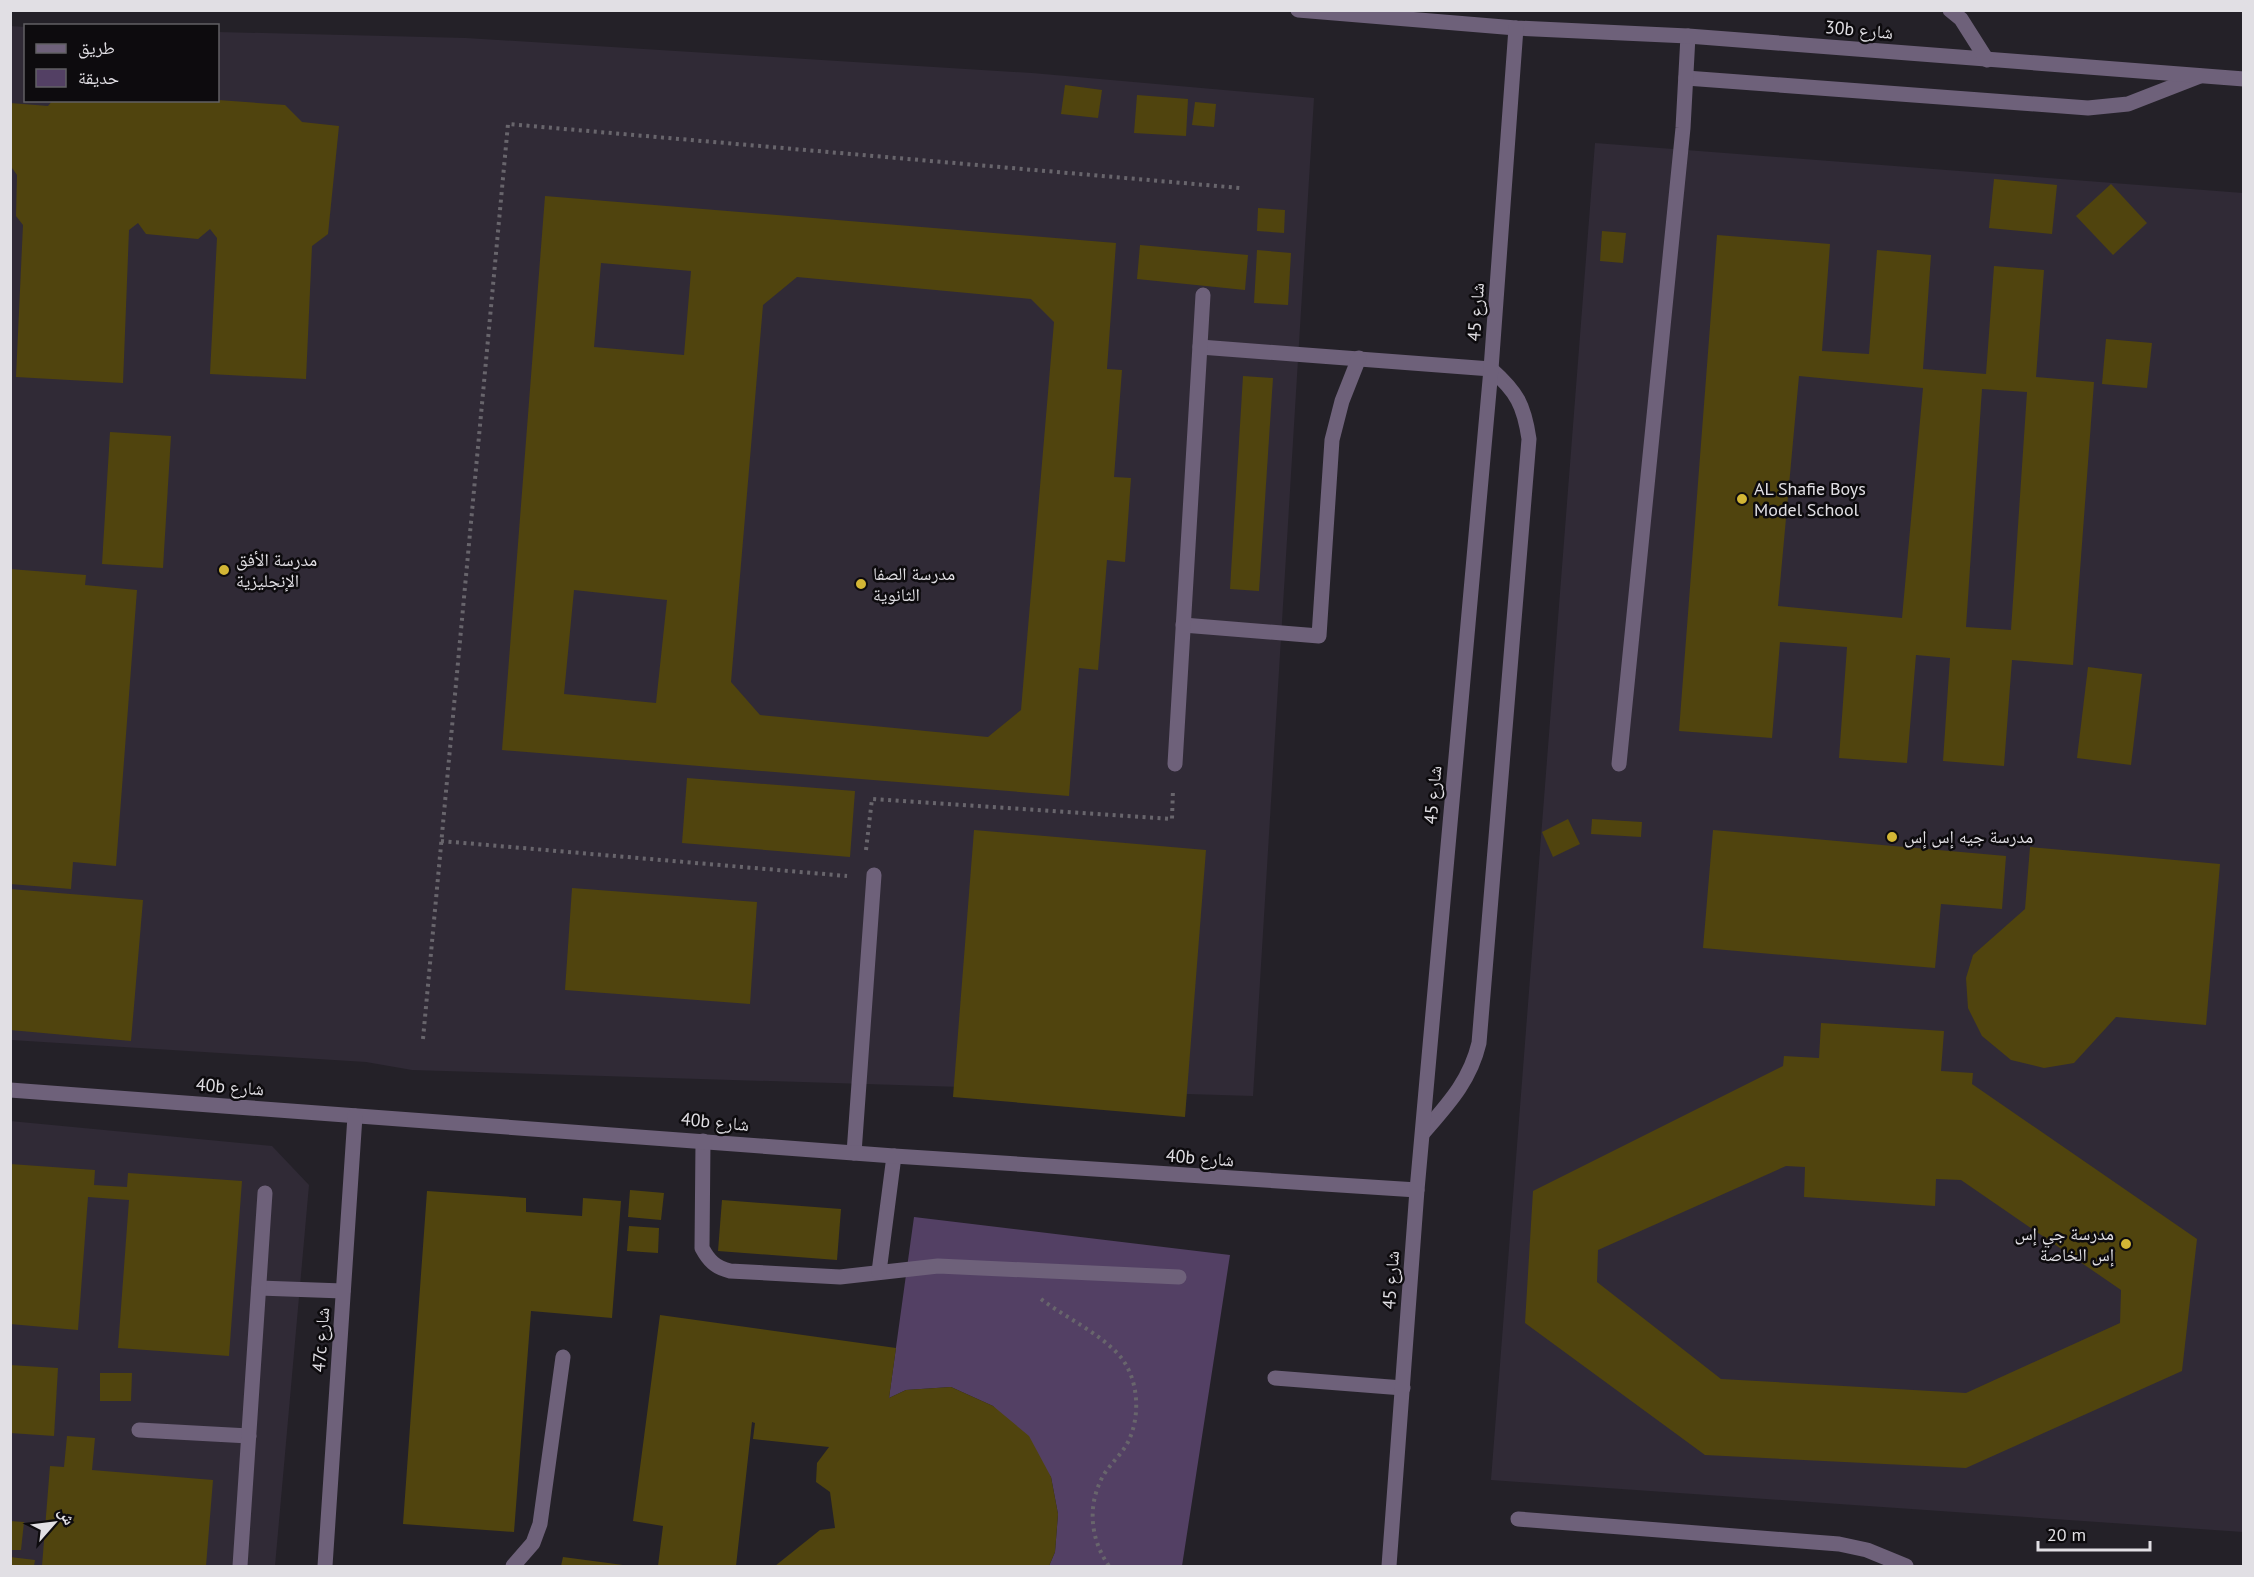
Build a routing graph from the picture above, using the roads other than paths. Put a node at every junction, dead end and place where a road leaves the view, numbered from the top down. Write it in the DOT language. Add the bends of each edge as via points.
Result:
graph roads {
  1 [pos="1298,10"];
  2 [pos="1951,11"];
  3 [pos="1516,28"];
  4 [pos="1688,36"];
  5 [pos="1987,60"];
  6 [pos="2200,76"];
  7 [pos="1686,78"];
  8 [pos="2244,79"];
  9 [pos="1203,295"];
  10 [pos="1200,347"];
  11 [pos="1359,358"];
  12 [pos="1491,369"];
  13 [pos="1183,625"];
  14 [pos="1174,764"];
  15 [pos="1619,764"];
  16 [pos="874,875"];
  17 [pos="10,1090"];
  18 [pos="355,1116"];
  19 [pos="1423,1133"];
  20 [pos="703,1141"];
  21 [pos="854,1153"];
  22 [pos="894,1156"];
  23 [pos="1417,1190"];
  24 [pos="265,1193"];
  25 [pos="879,1272"];
  26 [pos="1179,1277"];
  27 [pos="259,1287"];
  28 [pos="343,1291"];
  29 [pos="563,1357"];
  30 [pos="1275,1378"];
  31 [pos="1403,1388"];
  32 [pos="139,1430"];
  33 [pos="249,1436"];
  34 [pos="1518,1519"];
  35 [pos="240,1566"];
  36 [pos="325,1566"];
  37 [pos="513,1566"];
  38 [pos="1389,1566"];
  39 [pos="1906,1566"];
  1 -- 3 [label="street, 30b شارع"];
  2 -- 5 [label="street" via="1961,19"];
  3 -- 4 [label="street, 30b شارع"];
  3 -- 12 [label="street, شارع 45"];
  4 -- 5 [label="street, 30b شارع"];
  4 -- 7 [label="street"];
  5 -- 6 [label="street, 30b شارع"];
  6 -- 7 [label="street" via="2128,104 2088,108"];
  6 -- 8 [label="street, 30b شارع"];
  7 -- 15 [label="street"];
  9 -- 10 [label="street"];
  10 -- 11 [label="street"];
  10 -- 13 [label="street"];
  11 -- 12 [label="street"];
  11 -- 13 [label="street" via="1332,440 1319,636"];
  12 -- 19 [label="street, شارع 45"];
  12 -- 19 [label="street" via="1512,387 1525,412 1529,439 1479,1042 1466,1080"];
  13 -- 14 [label="street"];
  16 -- 21 [label="street"];
  17 -- 18 [label="street, 40b شارع"];
  18 -- 20 [label="street, 40b شارع"];
  18 -- 28 [label="street, 47c شارع"];
  19 -- 23 [label="street, شارع 45"];
  20 -- 21 [label="street, 40b شارع"];
  20 -- 25 [label="street" via="702,1248 717,1268 840,1277"];
  21 -- 22 [label="street, 40b شارع"];
  22 -- 23 [label="street, 40b شارع"];
  22 -- 25 [label="street"];
  23 -- 31 [label="street, شارع 45"];
  24 -- 27 [label="street"];
  25 -- 26 [label="street" via="938,1266"];
  27 -- 28 [label="street"];
  27 -- 33 [label="street"];
  28 -- 36 [label="street, 47c شارع"];
  29 -- 37 [label="street" via="540,1524 533,1543"];
  30 -- 31 [label="street"];
  31 -- 38 [label="street, شارع 45"];
  32 -- 33 [label="street"];
  33 -- 35 [label="street"];
  34 -- 39 [label="street" via="1839,1544 1867,1550"];
}
